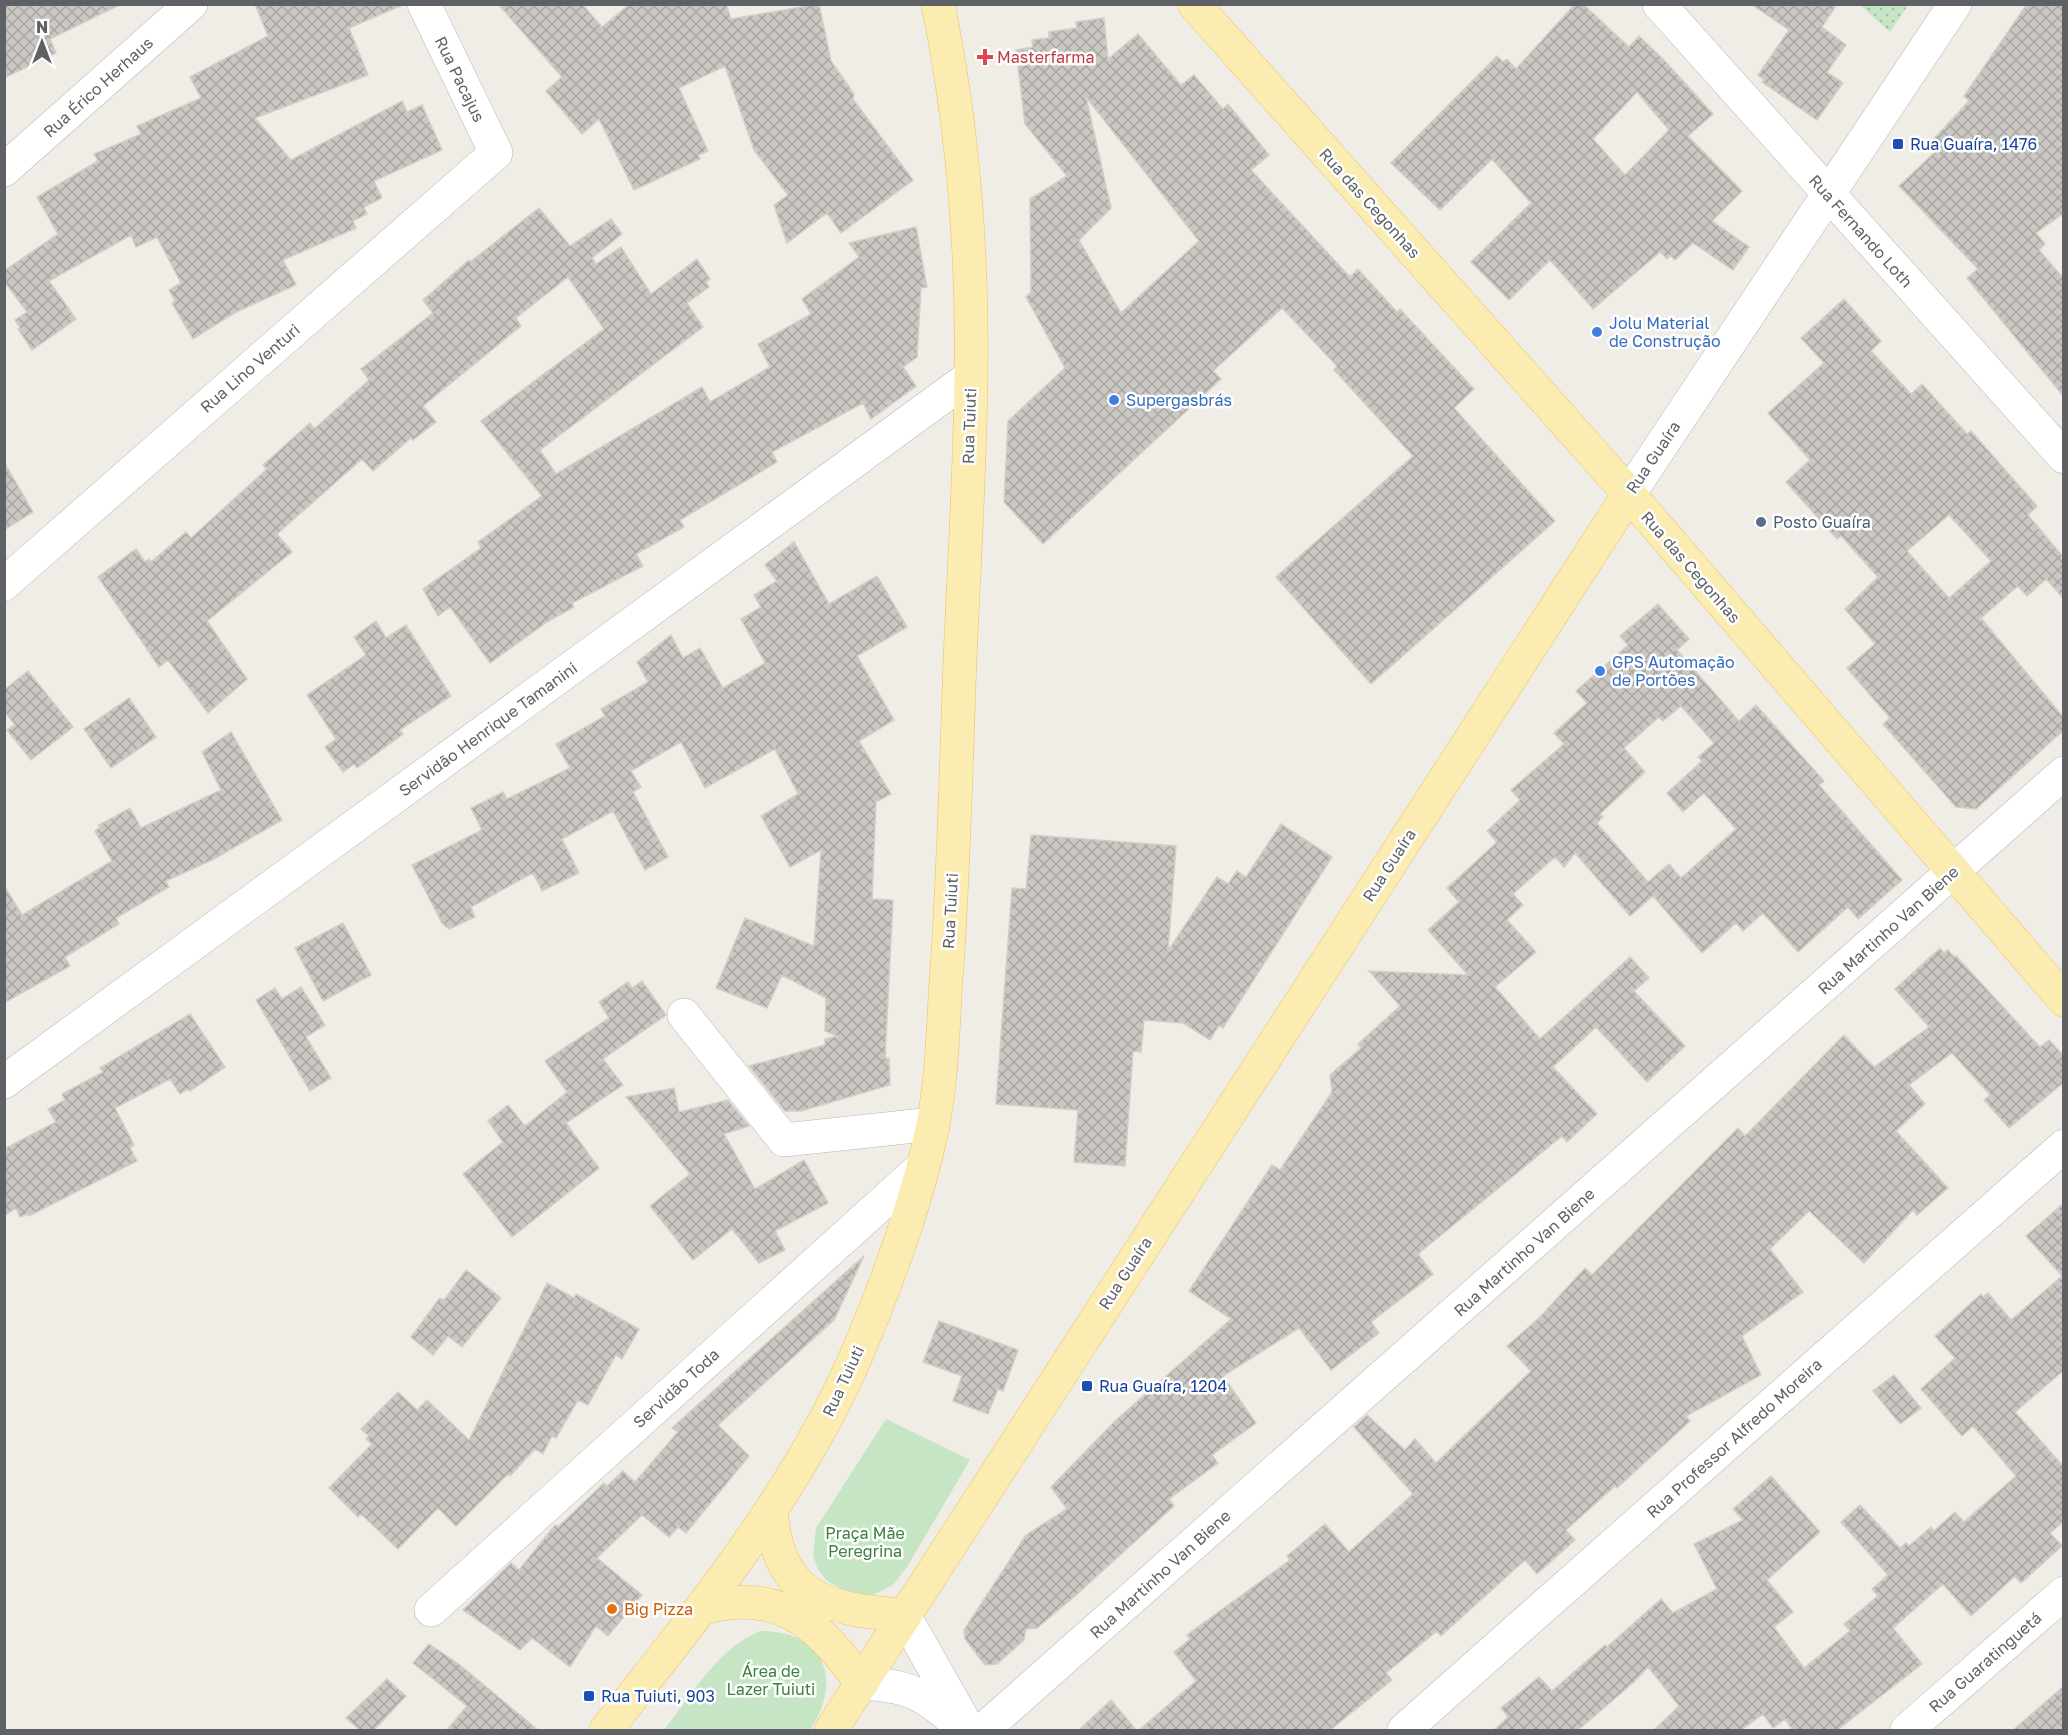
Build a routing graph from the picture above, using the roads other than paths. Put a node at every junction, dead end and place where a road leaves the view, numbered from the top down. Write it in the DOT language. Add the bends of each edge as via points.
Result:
graph roads {
  1 [pos="191,4"];
  2 [pos="424,4"];
  3 [pos="939,4"];
  4 [pos="1194,4"];
  5 [pos="1659,4"];
  6 [pos="1955,4"];
  7 [pos="496,153"];
  8 [pos="4,170"];
  9 [pos="1828,194"];
  10 [pos="971,376"];
  11 [pos="2064,457"];
  12 [pos="1629,494"];
  13 [pos="4,584"];
  14 [pos="2064,773"];
  15 [pos="1953,872"];
  16 [pos="2064,1000"];
  17 [pos="684,1015"];
  18 [pos="4,1082"];
  19 [pos="933,1124"];
  20 [pos="2064,1146"];
  21 [pos="922,1167"];
  22 [pos="771,1510"];
  23 [pos="2064,1593"];
  24 [pos="702,1608"];
  25 [pos="431,1610"];
  26 [pos="904,1615"];
  27 [pos="862,1683"];
  28 [pos="606,1731"];
  29 [pos="831,1731"];
  30 [pos="964,1731"];
  31 [pos="969,1731"];
  32 [pos="983,1731"];
  33 [pos="1404,1731"];
  34 [pos="1907,1731"];
  1 -- 8 [label="street, Rua Érico Herhaus"];
  2 -- 7 [label="street, Rua Pacajus"];
  3 -- 10 [label="main road, Rua Tuiuti" via="963,164"];
  4 -- 12 [label="main road, Rua das Cegonhas"];
  5 -- 9 [label="street, Rua Fernando Loth"];
  6 -- 9 [label="street, Rua Guaíra"];
  7 -- 13 [label="street, Rua Lino Venturi"];
  9 -- 11 [label="street, Rua Fernando Loth"];
  9 -- 12 [label="street, Rua Guaíra"];
  10 -- 18 [label="street, Servidão Henrique Tamanini"];
  10 -- 19 [label="main road, Rua Tuiuti" via="948,961"];
  12 -- 15 [label="main road, Rua das Cegonhas"];
  12 -- 26 [label="main road, Rua Guaíra"];
  14 -- 15 [label="street, Rua Martinho Van Biene"];
  15 -- 16 [label="main road, Rua das Cegonhas"];
  15 -- 32 [label="street, Rua Martinho Van Biene"];
  17 -- 19 [label="street" via="784,1140"];
  19 -- 21 [label="main road, Rua Tuiuti"];
  20 -- 33 [label="street, Rua Professor Alfredo Moreira"];
  21 -- 22 [label="main road, Rua Tuiuti" via="878,1301 847,1376"];
  21 -- 25 [label="street, Servidão Toda"];
  22 -- 24 [label="main road, Rua Tuiuti"];
  22 -- 26 [label="main road" via="772,1535 780,1557 792,1578 810,1594 842,1608"];
  23 -- 34 [label="street, Rua Guaratinguetá"];
  24 -- 27 [label="main road" via="729,1602 757,1602 785,1609 810,1623 830,1642"];
  24 -- 28 [label="main road, Rua Tuiuti"];
  26 -- 27 [label="main road, Rua Guaíra"];
  26 -- 31 [label="street"];
  27 -- 29 [label="main road, Rua Guaíra"];
  27 -- 30 [label="street" via="911,1690 930,1700"];
}
